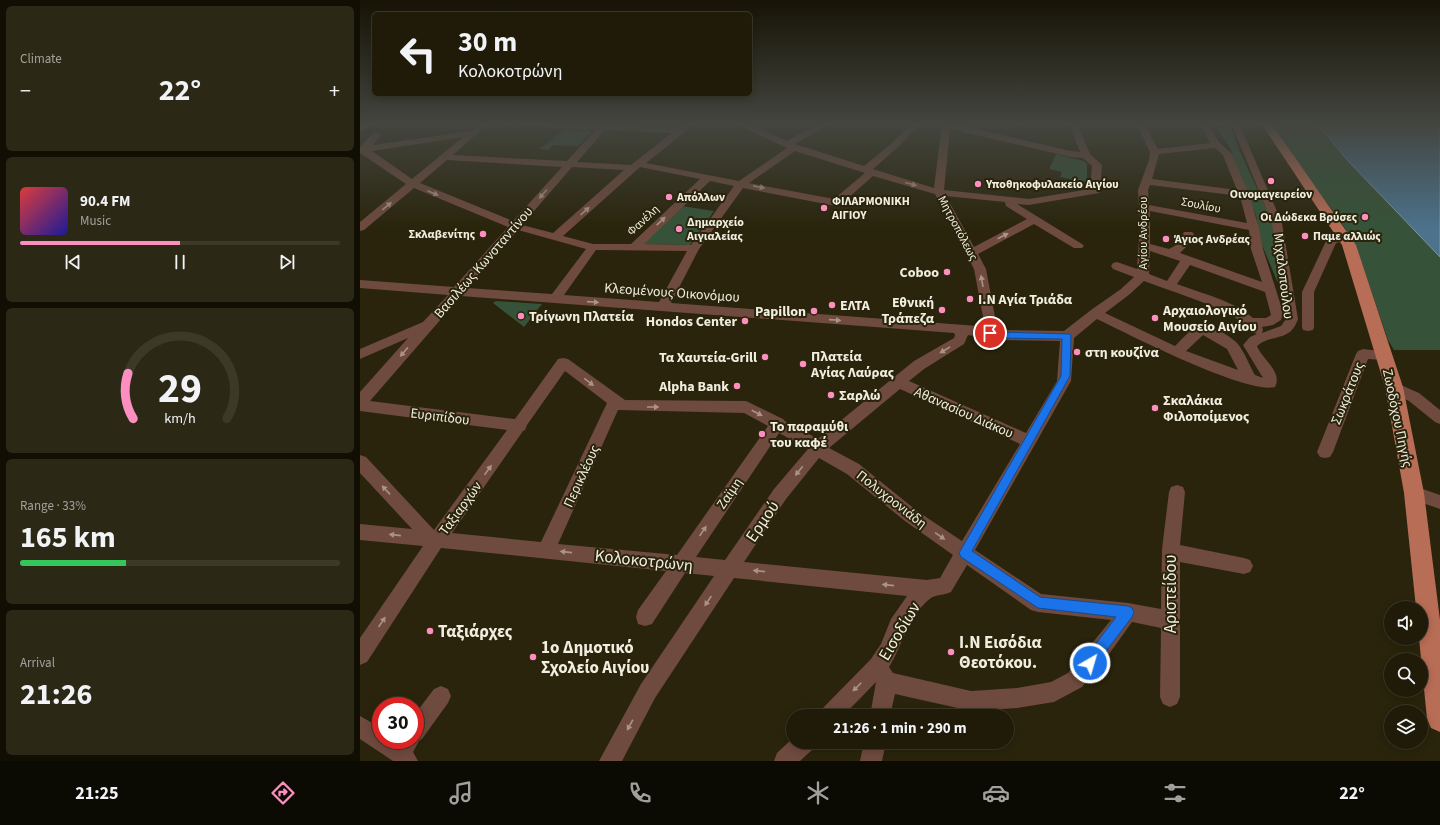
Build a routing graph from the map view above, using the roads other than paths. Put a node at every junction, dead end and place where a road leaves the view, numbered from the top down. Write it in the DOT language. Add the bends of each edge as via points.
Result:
graph roads {
  1 [pos="375,159"];
  2 [pos="443,159"];
  3 [pos="472,159"];
  4 [pos="575,159"];
  5 [pos="645,159"];
  6 [pos="775,159"];
  7 [pos="830,159"];
  8 [pos="881,159"];
  9 [pos="942,159"];
  10 [pos="1090,159"];
  11 [pos="1154,159"];
  12 [pos="1229,159"];
  13 [pos="1250,159"];
  14 [pos="1289,159"];
  15 [pos="570,164"];
  16 [pos="636,166"];
  17 [pos="869,171"];
  18 [pos="707,178"];
  19 [pos="1146,181"];
  20 [pos="413,184"];
  21 [pos="741,184"];
  22 [pos="939,192"];
  23 [pos="1244,194"];
  24 [pos="1010,200"];
  25 [pos="1143,207"];
  26 [pos="1035,219"];
  27 [pos="361,226"];
  28 [pos="515,226"];
  29 [pos="1254,228"];
  30 [pos="1188,234"];
  31 [pos="556,237"];
  32 [pos="1345,238"];
  33 [pos="1078,246"];
  34 [pos="1144,246"];
  35 [pos="593,247"];
  36 [pos="633,248"];
  37 [pos="694,248"];
  38 [pos="972,252"];
  39 [pos="1169,253"];
  40 [pos="1188,260"];
  41 [pos="1117,266"];
  42 [pos="1143,275"];
  43 [pos="360,284"];
  44 [pos="1170,285"];
  45 [pos="1271,290"];
  46 [pos="457,292"];
  47 [pos="555,299"];
  48 [pos="663,307"];
  49 [pos="1095,313"];
  50 [pos="1252,323"];
  51 [pos="429,324"];
  52 [pos="1308,328"];
  53 [pos="958,330"];
  54 [pos="981,330"];
  55 [pos="1067,336"];
  56 [pos="1263,336"];
  57 [pos="1176,352"];
  58 [pos="360,354"];
  59 [pos="1384,355"];
  60 [pos="1250,380"];
  61 [pos="898,382"];
  62 [pos="1394,387"];
  63 [pos="360,402"];
  64 [pos="615,402"];
  65 [pos="360,405"];
  66 [pos="1440,418"];
  67 [pos="780,424"];
  68 [pos="520,426"];
  69 [pos="1029,442"];
  70 [pos="817,448"];
  71 [pos="1325,452"];
  72 [pos="360,462"];
  73 [pos="1177,492"];
  74 [pos="1414,493"];
  75 [pos="1440,502"];
  76 [pos="360,532"];
  77 [pos="434,539"];
  78 [pos="546,550"];
  79 [pos="1171,552"];
  80 [pos="965,553"];
  81 [pos="681,564"];
  82 [pos="1244,566"];
  83 [pos="730,568"];
  84 [pos="927,589"];
  85 [pos="1128,612"];
  86 [pos="645,617"];
  87 [pos="1434,619"];
  88 [pos="1170,620"];
  89 [pos="360,654"];
  90 [pos="882,674"];
  91 [pos="441,696"];
  92 [pos="1170,697"];
  93 [pos="838,709"];
  94 [pos="880,709"];
  95 [pos="1440,719"];
  96 [pos="424,720"];
  97 [pos="360,727"];
  98 [pos="797,749"];
  99 [pos="874,749"];
  100 [pos="405,751"];
  101 [pos="610,761"];
  102 [pos="785,761"];
  103 [pos="871,761"];
  1 -- 20 [label="street"];
  2 -- 20 [label="street"];
  3 -- 15 [label="street"];
  4 -- 15 [label="street, Βασιλέως Κωνσταντίνου"];
  5 -- 16 [label="street"];
  6 -- 21 [label="street"];
  7 -- 17 [label="street"];
  8 -- 17 [label="street"];
  9 -- 22 [label="street, Μητροπόλεως"];
  10 -- 24 [label="street" via="1097,165 1095,191 1029,202"];
  11 -- 19 [label="street, Αγίου Ανδρέου"];
  12 -- 23 [label="street"];
  13 -- 56 [label="street, Μιχαλοπούλου" via="1277,223 1292,319 1291,325 1285,330"];
  14 -- 32 [label="main road, Ζωοδόχου Πηγής"];
  15 -- 16 [label="street"];
  15 -- 28 [label="street, Βασιλέως Κωνσταντίνου, one-way"];
  16 -- 18 [label="street"];
  31 -- 16 [label="street, one-way"];
  21 -- 17 [label="street, one-way" via="836,203"];
  17 -- 22 [label="street, one-way"];
  18 -- 21 [label="street"];
  36 -- 18 [label="street, Φανέλη, one-way"];
  19 -- 23 [label="street"];
  19 -- 25 [label="street, Αγίου Ανδρέου"];
  27 -- 20 [label="street, one-way"];
  20 -- 28 [label="street, one-way"];
  21 -- 37 [label="street"];
  22 -- 24 [label="street"];
  22 -- 38 [label="street, Μητροπόλεως"];
  23 -- 29 [label="street"];
  24 -- 26 [label="street" via="1010,204"];
  25 -- 29 [label="street, Σουλίου"];
  25 -- 34 [label="street, Αγίου Ανδρέου"];
  26 -- 33 [label="street"];
  38 -- 26 [label="street, one-way"];
  28 -- 31 [label="street"];
  28 -- 46 [label="street, Βασιλέως Κωνσταντίνου"];
  29 -- 45 [label="street" via="1257,249"];
  30 -- 39 [label="street" via="1183,246"];
  31 -- 35 [label="street"];
  32 -- 52 [label="street" via="1331,241 1308,292"];
  32 -- 59 [label="main road, Ζωοδόχου Πηγής" via="1353,255"];
  34 -- 39 [label="street"];
  34 -- 42 [label="street, Αγίου Ανδρέου"];
  35 -- 36 [label="street"];
  35 -- 47 [label="street"];
  36 -- 37 [label="street"];
  37 -- 48 [label="street"];
  54 -- 38 [label="street, Μητροπόλεως, one-way" via="985,328 989,318 980,269"];
  39 -- 40 [label="street"];
  40 -- 44 [label="street"];
  40 -- 45 [label="street"];
  41 -- 42 [label="street"];
  42 -- 44 [label="street"];
  42 -- 49 [label="street, Αγίου Ανδρέου" via="1134,286"];
  43 -- 46 [label="street, Κλεομένους Οικονόμου"];
  44 -- 50 [label="street" via="1228,308"];
  45 -- 50 [label="street" via="1277,317 1268,322"];
  46 -- 47 [label="street, Κλεομένους Οικονόμου"];
  46 -- 51 [label="street, Βασιλέως Κωνσταντίνου"];
  47 -- 48 [label="street, Κλεομένους Οικονόμου, one-way"];
  48 -- 53 [label="street, Κλεομένους Οικονόμου, one-way"];
  49 -- 55 [label="street, Αγίου Ανδρέου"];
  49 -- 57 [label="street"];
  50 -- 56 [label="street"];
  51 -- 58 [label="street"];
  51 -- 63 [label="street, Βασιλέως Κωνσταντίνου, one-way"];
  53 -- 54 [label="street, Κλεομένους Οικονόμου"];
  53 -- 61 [label="street, Ερμού, one-way" via="962,335 959,341"];
  54 -- 55 [label="street" via="998,335"];
  55 -- 69 [label="street, Εισοδίων" via="1064,380"];
  56 -- 60 [label="street" via="1251,343 1250,348 1270,375 1270,383"];
  57 -- 60 [label="street"];
  57 -- 60 [label="street" via="1204,330 1232,346"];
  59 -- 62 [label="main road, Ζωοδόχου Πηγής"];
  59 -- 71 [label="street, Σωκράτους" via="1363,354"];
  61 -- 69 [label="street, Αθανασίου Διάκου"];
  61 -- 70 [label="street, Ερμού"];
  62 -- 66 [label="street" via="1414,397"];
  62 -- 74 [label="main road, Ζωοδόχου Πηγής"];
  64 -- 67 [label="street, Πολυχρονιάδη, one-way" via="622,406 746,407"];
  68 -- 64 [label="street, Ταξιαρχών, one-way" via="563,363"];
  64 -- 78 [label="street, Περικλέους"];
  65 -- 68 [label="street, Ευριπίδου"];
  67 -- 70 [label="street, Πολυχρονιάδη"];
  81 -- 67 [label="street, Ζαϊμη, one-way"];
  77 -- 68 [label="street, Ταξιαρχών, one-way"];
  69 -- 80 [label="street, Εισοδίων"];
  70 -- 80 [label="street, Πολυχρονιάδη, one-way" via="853,469 911,516"];
  70 -- 83 [label="street, Ερμού, one-way" via="780,494"];
  77 -- 72 [label="street, one-way"];
  73 -- 79 [label="street, Αριστείδου"];
  74 -- 75 [label="street"];
  74 -- 87 [label="main road, Ζωοδόχου Πηγής"];
  77 -- 76 [label="street, Κολοκοτρώνη, one-way"];
  77 -- 78 [label="street, Κολοκοτρώνη"];
  89 -- 77 [label="street, Ταξιαρχών, one-way"];
  81 -- 78 [label="street, Κολοκοτρώνη, one-way"];
  79 -- 82 [label="street"];
  79 -- 88 [label="street, Αριστείδου"];
  80 -- 84 [label="street, Εισοδίων" via="946,586"];
  80 -- 85 [label="street" via="1038,602"];
  81 -- 83 [label="street, Κολοκοτρώνη"];
  81 -- 86 [label="street, Ζαϊμη"];
  84 -- 83 [label="street, Κολοκοτρώνη, one-way"];
  83 -- 101 [label="street, Ερμού, one-way" via="648,691"];
  84 -- 90 [label="street, Εισοδίων" via="906,612 898,626"];
  85 -- 88 [label="street"];
  85 -- 90 [label="street" via="1075,680 1054,692 971,701"];
  87 -- 95 [label="main road, Ζωοδόχου Πηγής"];
  88 -- 92 [label="street, Αριστείδου"];
  90 -- 93 [label="street, Εισοδίων, one-way"];
  90 -- 94 [label="street"];
  91 -- 96 [label="street"];
  97 -- 100 [label="street"];
  98 -- 102 [label="street"];
  99 -- 103 [label="street"];
}
